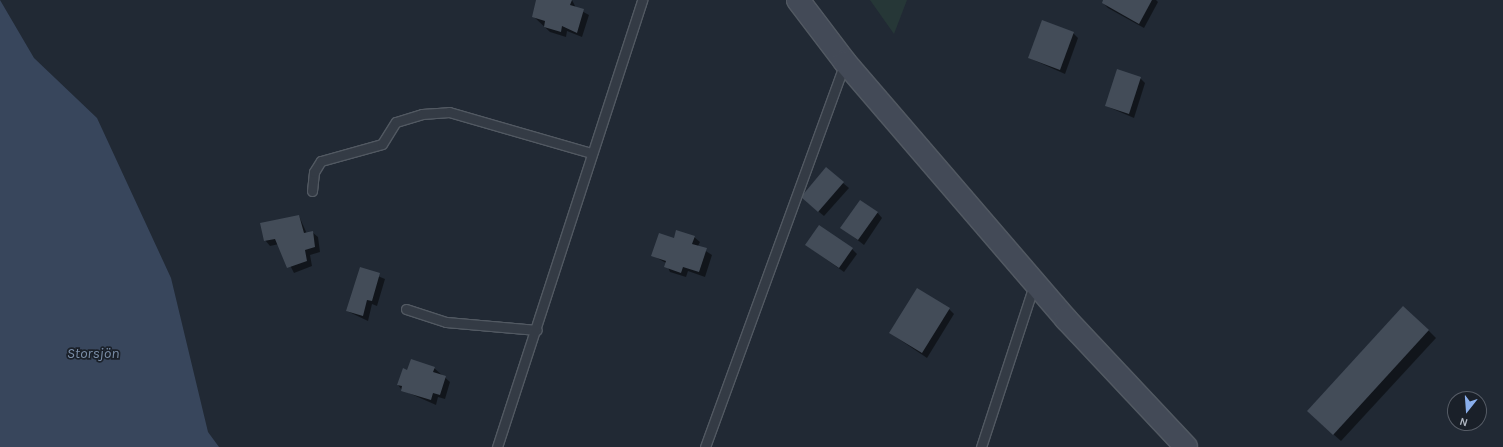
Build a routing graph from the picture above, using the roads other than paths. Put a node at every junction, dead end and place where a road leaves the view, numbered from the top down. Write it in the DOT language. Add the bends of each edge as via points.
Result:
graph roads {
  1 [pos="642,0"];
  2 [pos="798,0"];
  3 [pos="845,62"];
  4 [pos="591,152"];
  5 [pos="312,191"];
  6 [pos="1035,283"];
  7 [pos="406,309"];
  8 [pos="537,330"];
  9 [pos="497,447"];
  10 [pos="705,447"];
  11 [pos="981,447"];
  12 [pos="1186,447"];
  1 -- 4 [label="lane"];
  2 -- 3 [label="main road"];
  3 -- 6 [label="main road"];
  3 -- 10 [label="lane"];
  4 -- 5 [label="lane" via="448,112 422,114 396,122 382,144 320,162 314,172"];
  4 -- 8 [label="lane"];
  6 -- 11 [label="lane"];
  6 -- 12 [label="main road"];
  7 -- 8 [label="lane" via="446,322"];
  8 -- 9 [label="lane"];
}
